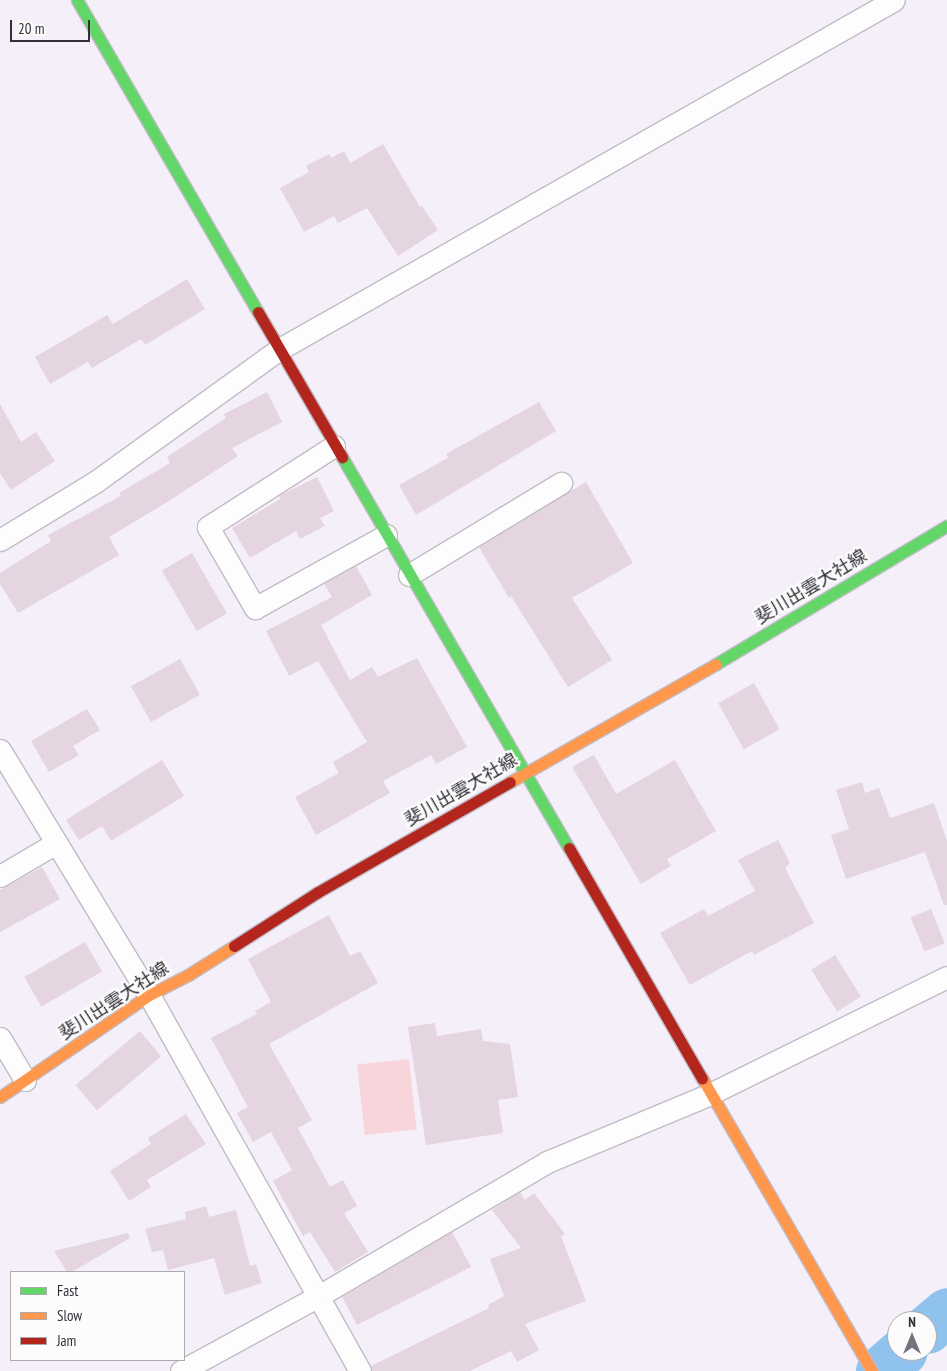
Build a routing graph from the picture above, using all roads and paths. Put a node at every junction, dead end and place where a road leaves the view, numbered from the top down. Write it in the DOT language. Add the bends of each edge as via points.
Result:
graph roads {
  1 [pos="77,0"];
  2 [pos="894,0"];
  3 [pos="278,350"];
  4 [pos="334,446"];
  5 [pos="561,483"];
  6 [pos="947,526"];
  7 [pos="386,536"];
  8 [pos="0,540"];
  9 [pos="409,575"];
  10 [pos="0,750"];
  11 [pos="524,773"];
  12 [pos="56,842"];
  13 [pos="0,876"];
  14 [pos="947,977"];
  15 [pos="149,995"];
  16 [pos="0,1038"];
  17 [pos="25,1080"];
  18 [pos="710,1094"];
  19 [pos="0,1098"];
  20 [pos="317,1297"];
  21 [pos="181,1371"];
  22 [pos="360,1371"];
  23 [pos="872,1371"];
  1 -- 3 [label="street"];
  2 -- 3 [label="street"];
  3 -- 4 [label="street"];
  3 -- 8 [label="street" via="95,482"];
  4 -- 7 [label="street"];
  4 -- 7 [label="street" via="208,528 255,608"];
  5 -- 9 [label="street"];
  6 -- 11 [label="street, 斐川出雲大社線"];
  7 -- 9 [label="street"];
  9 -- 11 [label="street"];
  10 -- 12 [label="street"];
  11 -- 15 [label="street, 斐川出雲大社線" via="318,892 188,975"];
  11 -- 18 [label="street"];
  12 -- 13 [label="street"];
  12 -- 15 [label="street"];
  14 -- 18 [label="street"];
  15 -- 17 [label="street, 斐川出雲大社線"];
  15 -- 20 [label="street"];
  16 -- 17 [label="street"];
  17 -- 19 [label="street, 斐川出雲大社線"];
  18 -- 20 [label="street" via="547,1162"];
  18 -- 23 [label="street"];
  20 -- 21 [label="street"];
  20 -- 22 [label="street"];
}
